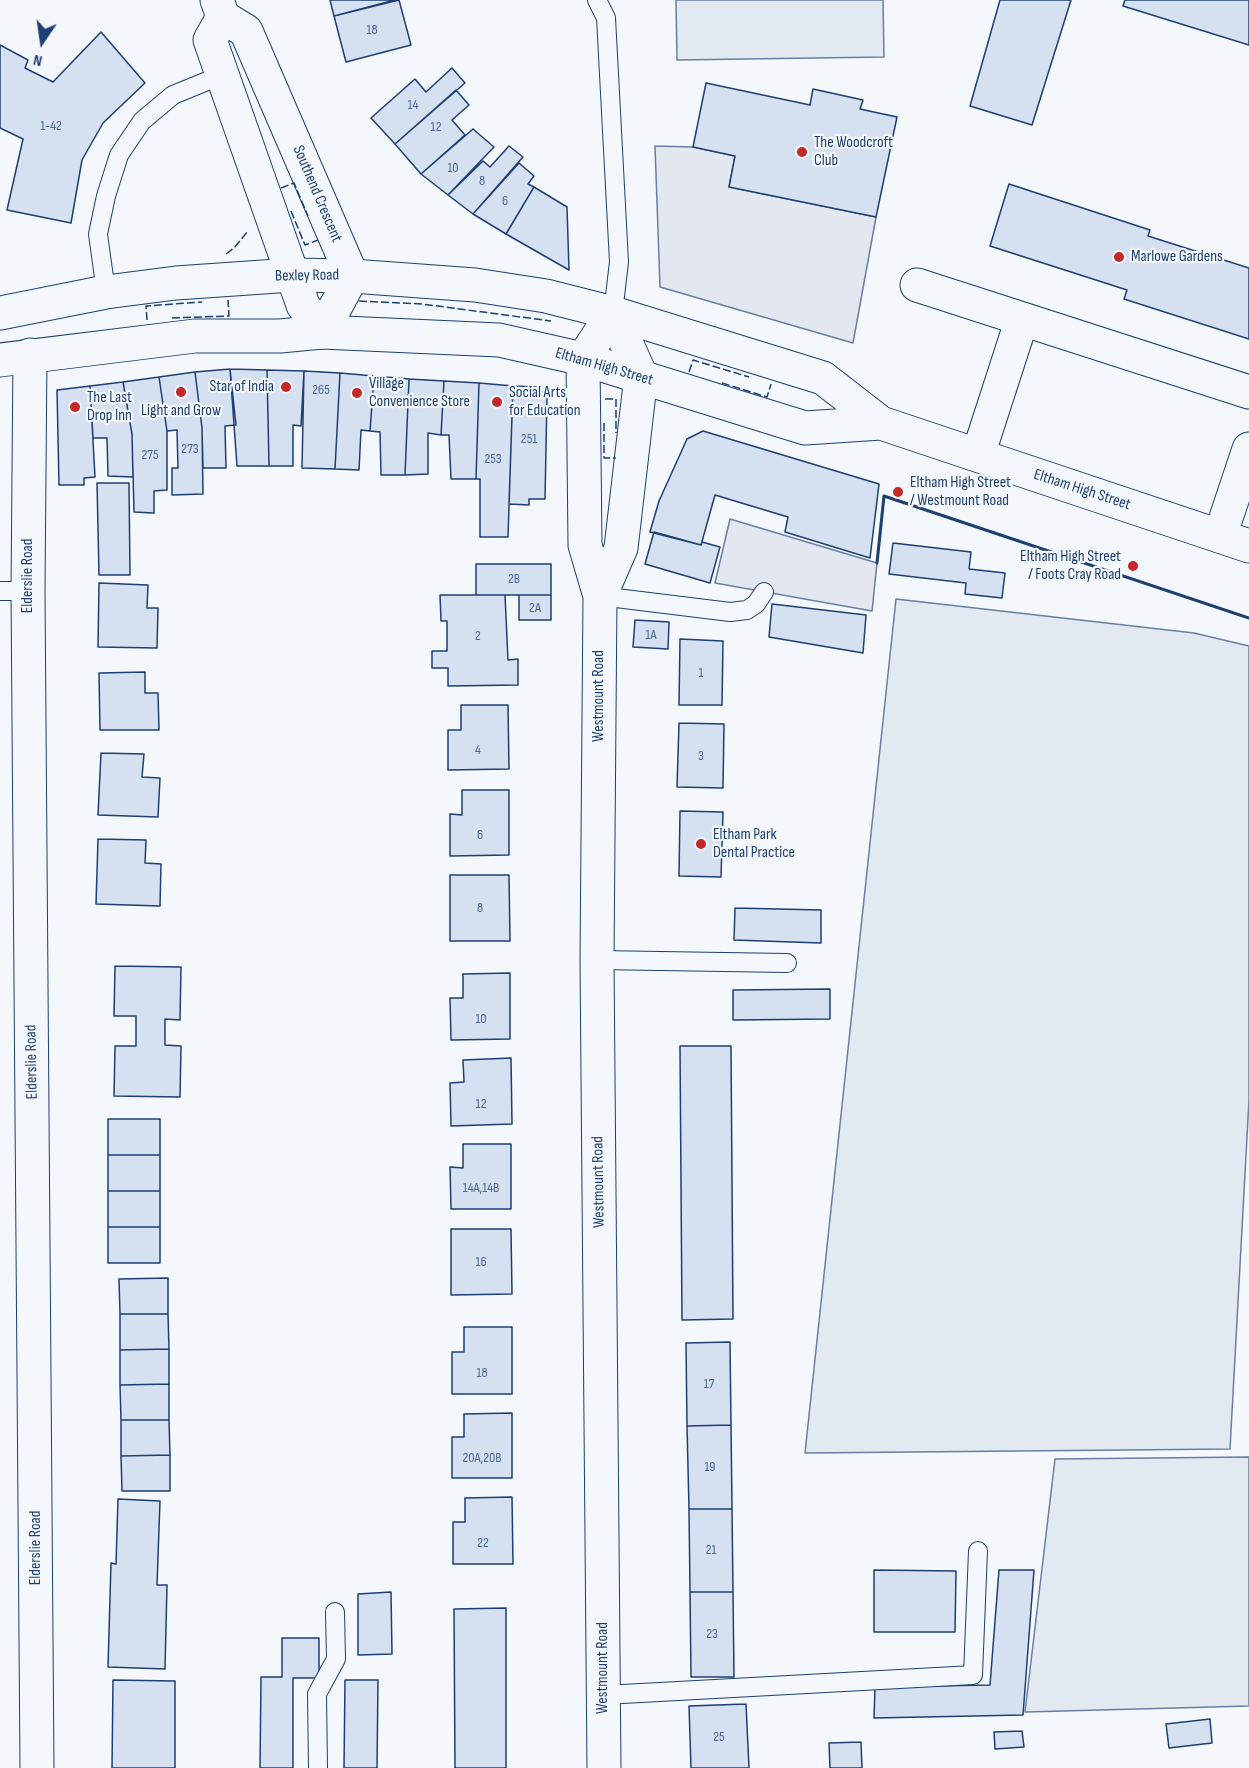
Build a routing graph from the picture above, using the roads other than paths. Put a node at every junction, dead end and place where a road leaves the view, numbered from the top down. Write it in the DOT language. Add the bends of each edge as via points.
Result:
graph roads {
  1 [pos="597,0"];
  2 [pos="220,9"];
  3 [pos="222,75"];
  4 [pos="291,275"];
  5 [pos="352,276"];
  6 [pos="917,285"];
  7 [pos="106,292"];
  8 [pos="0,313"];
  9 [pos="613,313"];
  10 [pos="1022,319"];
  11 [pos="322,332"];
  12 [pos="15,358"];
  13 [pos="583,359"];
  14 [pos="641,376"];
  15 [pos="1249,392"];
  16 [pos="881,423"];
  17 [pos="1249,449"];
  18 [pos="978,455"];
  19 [pos="1235,541"];
  20 [pos="14,591"];
  21 [pos="764,592"];
  22 [pos="600,596"];
  23 [pos="597,960"];
  24 [pos="787,963"];
  25 [pos="978,1551"];
  26 [pos="335,1612"];
  27 [pos="604,1695"];
  28 [pos="37,1768"];
  29 [pos="318,1768"];
  30 [pos="604,1768"];
  1 -- 9 [label="lane" via="606,18 619,262"];
  2 -- 3 [label="street, Southend Crescent" via="210,39"];
  2 -- 5 [label="street, Southend Crescent" via="246,31"];
  3 -- 4 [label="street, Southend Crescent"];
  3 -- 7 [label="lane" via="173,95 142,121 119,155 105,195 98,234"];
  4 -- 5 [label="street, Bexley Road"];
  4 -- 7 [label="street, Bexley Road"];
  4 -- 11 [label="street, Southend Crescent" via="303,305"];
  5 -- 9 [label="street, Bexley Road" via="475,285 546,296"];
  5 -- 11 [label="street"];
  6 -- 10 [label="street"];
  7 -- 8 [label="street, Bexley Road"];
  9 -- 13 [label="street"];
  9 -- 14 [label="street"];
  9 -- 16 [label="street, Eltham High Street" via="823,378"];
  10 -- 15 [label="street"];
  10 -- 18 [label="street"];
  11 -- 12 [label="street" via="195,336"];
  11 -- 13 [label="street, Eltham High Street" via="499,340"];
  12 -- 20 [label="street, Elderslie Road"];
  13 -- 14 [label="street, Eltham High Street"];
  13 -- 22 [label="street, Westmount Road" via="585,545"];
  14 -- 16 [label="street, Eltham High Street" via="804,428"];
  14 -- 22 [label="street, Westmount Road" via="621,548"];
  16 -- 18 [label="street, Eltham High Street"];
  17 -- 19 [label="street"];
  18 -- 19 [label="street, Eltham High Street"];
  20 -- 28 [label="street, Elderslie Road"];
  21 -- 22 [label="lane" via="747,610 729,612"];
  22 -- 23 [label="street, Westmount Road"];
  23 -- 24 [label="lane"];
  23 -- 27 [label="street, Westmount Road"];
  25 -- 27 [label="lane" via="973,1675"];
  26 -- 29 [label="lane" via="336,1659 317,1694"];
  27 -- 30 [label="street, Westmount Road"];
}
